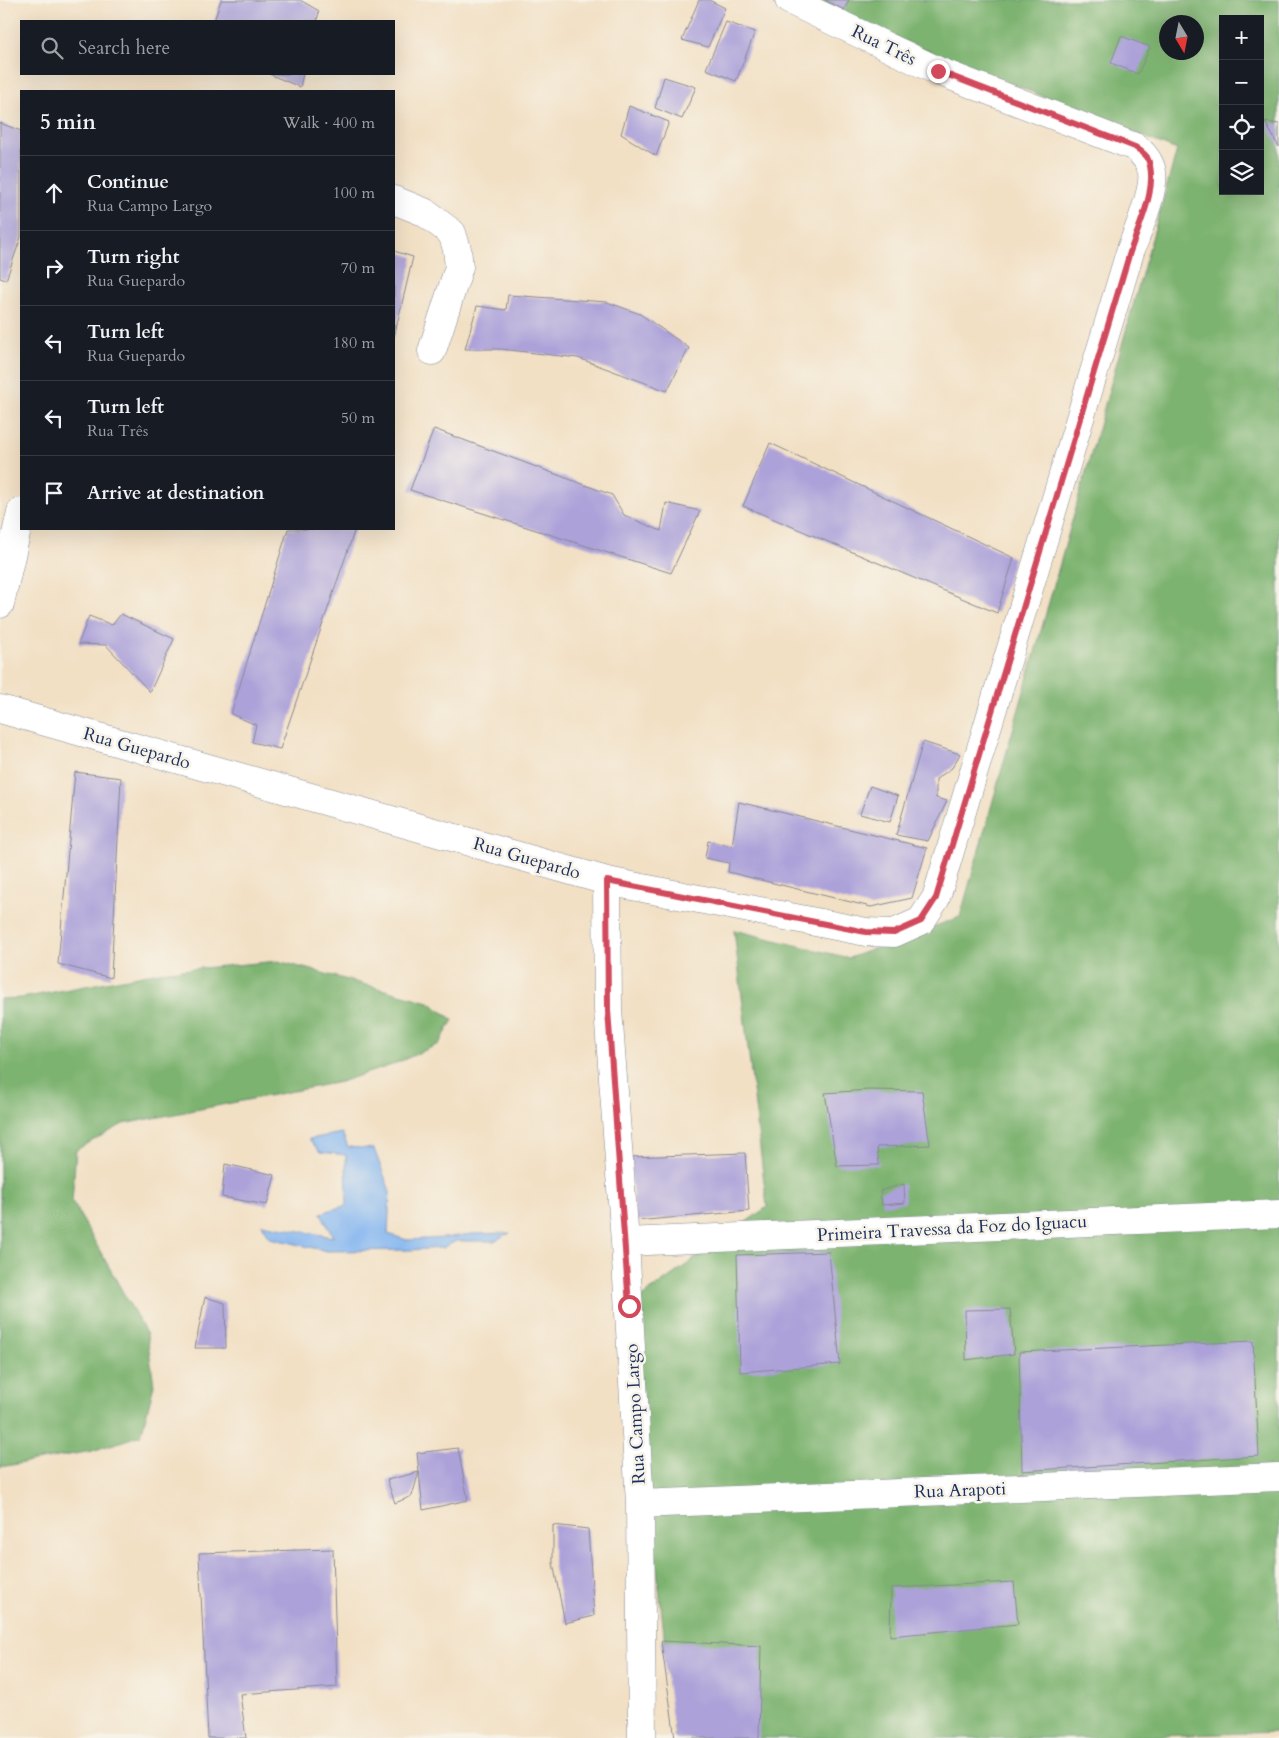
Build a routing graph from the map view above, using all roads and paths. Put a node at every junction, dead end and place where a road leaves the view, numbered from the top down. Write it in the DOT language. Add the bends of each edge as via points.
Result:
graph roads {
  1 [pos="789,0"];
  2 [pos="1146,156"];
  3 [pos="395,200"];
  4 [pos="432,351"];
  5 [pos="20,516"];
  6 [pos="0,604"];
  7 [pos="0,709"];
  8 [pos="607,881"];
  9 [pos="1279,1214"];
  10 [pos="625,1242"];
  11 [pos="1279,1477"];
  12 [pos="640,1504"];
  13 [pos="642,1738"];
  1 -- 2 [label="street, Rua Três" via="938,71 1108,135 1135,147"];
  2 -- 8 [label="street, Rua Guepardo" via="1152,173 1149,197 936,898 921,921 894,933 866,932"];
  3 -- 4 [label="street" via="424,212 452,233 458,249 459,267"];
  5 -- 6 [label="street"];
  7 -- 8 [label="street, Rua Guepardo"];
  8 -- 10 [label="street, Rua Campo Largo" via="608,1010"];
  9 -- 10 [label="street, Primeira Travessa da Foz do Iguacu"];
  10 -- 12 [label="street, Rua Campo Largo"];
  11 -- 12 [label="street, Rua Arapoti"];
  12 -- 13 [label="street, Rua Campo Largo"];
}
